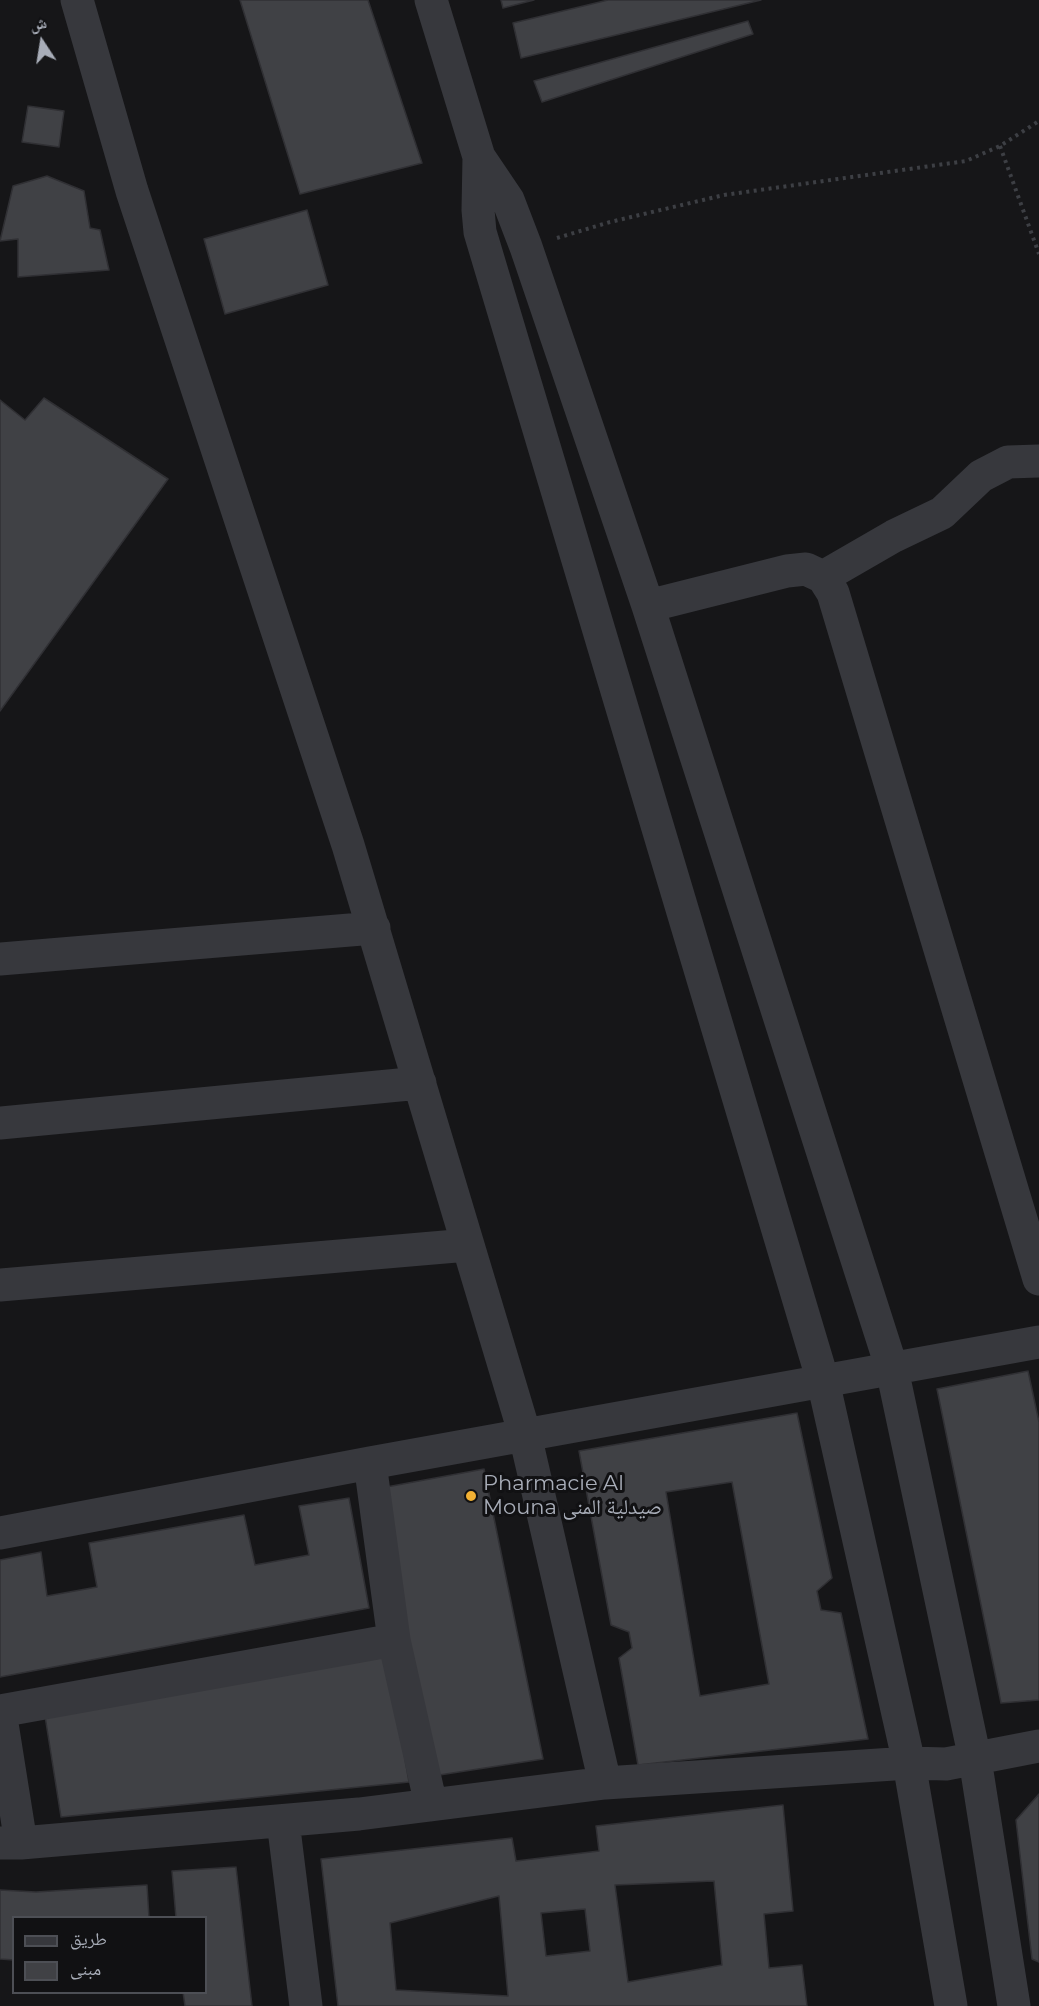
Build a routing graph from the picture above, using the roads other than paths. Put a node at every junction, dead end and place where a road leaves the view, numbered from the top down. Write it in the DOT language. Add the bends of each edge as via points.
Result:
graph roads {
  1 [pos="77,0"];
  2 [pos="431,0"];
  3 [pos="479,157"];
  4 [pos="1039,461"];
  5 [pos="823,577"];
  6 [pos="648,606"];
  7 [pos="374,928"];
  8 [pos="0,959"];
  9 [pos="420,1083"];
  10 [pos="0,1123"];
  11 [pos="468,1245"];
  12 [pos="1039,1279"];
  13 [pos="0,1284"];
  14 [pos="1039,1342"];
  15 [pos="892,1369"];
  16 [pos="823,1381"];
  17 [pos="525,1435"];
  18 [pos="369,1463"];
  19 [pos="0,1533"];
  20 [pos="394,1640"];
  21 [pos="0,1711"];
  22 [pos="1039,1746"];
  23 [pos="975,1759"];
  24 [pos="909,1763"];
  25 [pos="605,1783"];
  26 [pos="431,1805"];
  27 [pos="283,1821"];
  28 [pos="11,1844"];
  29 [pos="306,2006"];
  30 [pos="951,2006"];
  31 [pos="1014,2006"];
  1 -- 7 [label="street" via="132,191"];
  2 -- 3 [label="street"];
  3 -- 6 [label="street" via="508,200 526,247"];
  3 -- 16 [label="street" via="480,232"];
  4 -- 5 [label="street" via="1008,462 981,476 942,513"];
  5 -- 6 [label="street" via="806,569 787,571"];
  5 -- 12 [label="street" via="833,593"];
  6 -- 15 [label="street"];
  7 -- 8 [label="street"];
  7 -- 9 [label="street"];
  9 -- 10 [label="street"];
  9 -- 11 [label="street"];
  11 -- 13 [label="street"];
  11 -- 17 [label="street"];
  14 -- 15 [label="street"];
  15 -- 16 [label="street"];
  15 -- 23 [label="street"];
  16 -- 17 [label="street"];
  16 -- 24 [label="street"];
  17 -- 18 [label="street"];
  17 -- 25 [label="street"];
  18 -- 19 [label="street"];
  18 -- 20 [label="street"];
  20 -- 21 [label="street"];
  20 -- 26 [label="street"];
  21 -- 28 [label="street"];
  22 -- 23 [label="street"];
  23 -- 24 [label="street" via="946,1764"];
  23 -- 31 [label="street"];
  24 -- 25 [label="street"];
  24 -- 30 [label="street"];
  25 -- 26 [label="street"];
  26 -- 27 [label="street"];
  27 -- 28 [label="street"];
  27 -- 29 [label="street"];
}
